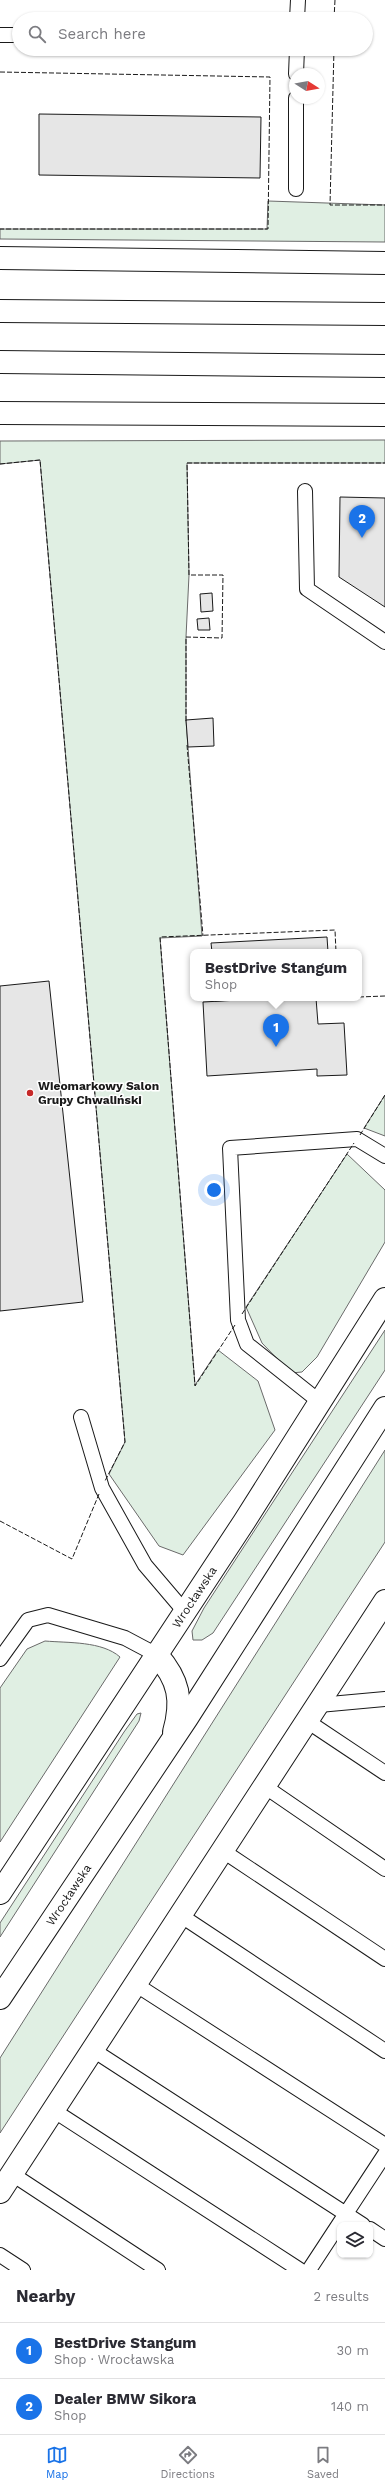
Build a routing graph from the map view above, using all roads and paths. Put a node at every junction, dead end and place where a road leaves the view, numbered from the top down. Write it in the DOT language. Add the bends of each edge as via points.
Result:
graph roads {
  1 [pos="298,0"];
  2 [pos="297,12"];
  3 [pos="0,35"];
  4 [pos="12,35"];
  5 [pos="297,56"];
  6 [pos="296,68"];
  7 [pos="296,104"];
  8 [pos="296,189"];
  9 [pos="0,258"];
  10 [pos="385,262"];
  11 [pos="0,311"];
  12 [pos="385,314"];
  13 [pos="0,362"];
  14 [pos="385,366"];
  15 [pos="0,413"];
  16 [pos="385,415"];
  17 [pos="305,491"];
  18 [pos="385,642"];
  19 [pos="385,1156"];
  20 [pos="385,1299"];
  21 [pos="320,1402"];
  22 [pos="385,1408"];
  23 [pos="81,1416"];
  24 [pos="385,1601"];
  25 [pos="185,1612"];
  26 [pos="378,1621"];
  27 [pos="158,1655"];
  28 [pos="0,1659"];
  29 [pos="385,1699"];
  30 [pos="313,1712"];
  31 [pos="172,1740"];
  32 [pos="385,1772"];
  33 [pos="264,1786"];
  34 [pos="223,1851"];
  35 [pos="385,1869"];
  36 [pos="0,1893"];
  37 [pos="180,1915"];
  38 [pos="385,1959"];
  39 [pos="135,1984"];
  40 [pos="0,1998"];
  41 [pos="93,2050"];
  42 [pos="385,2051"];
  43 [pos="53,2110"];
  44 [pos="385,2145"];
  45 [pos="385,2154"];
  46 [pos="6,2183"];
  47 [pos="346,2214"];
  48 [pos="358,2222"];
  49 [pos="373,2231"];
  50 [pos="385,2239"];
  51 [pos="0,2255"];
  52 [pos="23,2270"];
  53 [pos="158,2270"];
  54 [pos="300,2270"];
  55 [pos="309,2270"];
  1 -- 2 [label="lane"];
  3 -- 4 [label="lane"];
  5 -- 6 [label="lane"];
  7 -- 8 [label="lane"];
  9 -- 10 [label="main road"];
  11 -- 12 [label="main road"];
  13 -- 14 [label="main road"];
  15 -- 16 [label="main road"];
  17 -- 18 [label="lane" via="307,589"];
  19 -- 21 [label="lane" via="357,1138 230,1148 238,1320 247,1344"];
  20 -- 21 [label="main road, Wrocławska"];
  21 -- 25 [label="main road, Wrocławska"];
  22 -- 31 [label="main road, Wrocławska"];
  23 -- 25 [label="lane" via="102,1488 145,1565"];
  24 -- 26 [label="main road"];
  25 -- 27 [label="main road, Wrocławska"];
  26 -- 30 [label="main road"];
  27 -- 28 [label="lane" via="124,1638 48,1615 28,1620"];
  27 -- 31 [label="main road" via="171,1671 177,1685 179,1717"];
  27 -- 36 [label="main road, Wrocławska"];
  29 -- 30 [label="lane"];
  30 -- 32 [label="lane"];
  30 -- 33 [label="main road"];
  31 -- 40 [label="main road, Wrocławska"];
  33 -- 34 [label="main road"];
  33 -- 35 [label="lane"];
  34 -- 37 [label="main road"];
  34 -- 38 [label="lane"];
  37 -- 39 [label="main road"];
  37 -- 42 [label="lane"];
  39 -- 41 [label="main road"];
  39 -- 44 [label="lane"];
  41 -- 43 [label="main road"];
  41 -- 47 [label="lane"];
  43 -- 46 [label="main road"];
  43 -- 54 [label="lane"];
  45 -- 47 [label="lane"];
  46 -- 53 [label="lane"];
  47 -- 48 [label="lane"];
  47 -- 55 [label="lane"];
  49 -- 50 [label="lane"];
  51 -- 52 [label="lane"];
}
